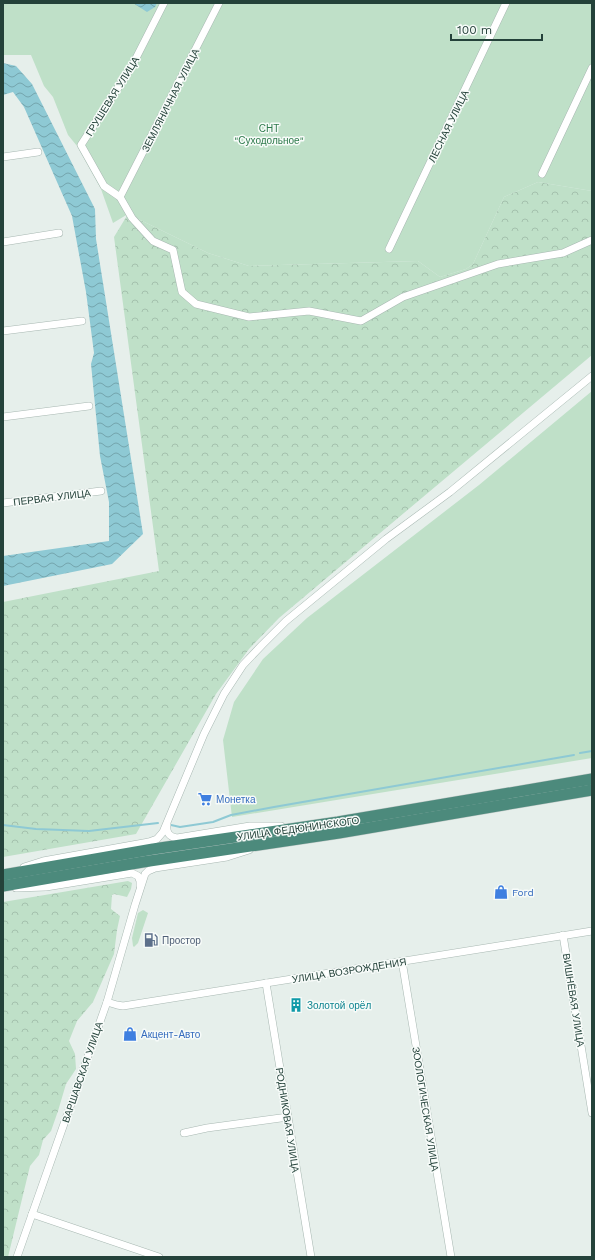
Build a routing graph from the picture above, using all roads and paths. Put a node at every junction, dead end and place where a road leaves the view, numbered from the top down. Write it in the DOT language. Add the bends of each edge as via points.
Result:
graph roads {
  1 [pos="164,3"];
  2 [pos="219,3"];
  3 [pos="506,3"];
  4 [pos="592,68"];
  5 [pos="38,152"];
  6 [pos="3,157"];
  7 [pos="542,174"];
  8 [pos="120,197"];
  9 [pos="59,233"];
  10 [pos="592,240"];
  11 [pos="3,242"];
  12 [pos="389,250"];
  13 [pos="82,321"];
  14 [pos="3,331"];
  15 [pos="592,376"];
  16 [pos="90,406"];
  17 [pos="3,417"];
  18 [pos="101,491"];
  19 [pos="3,503"];
  20 [pos="592,779"];
  21 [pos="592,790"];
  22 [pos="167,821"];
  23 [pos="307,826"];
  24 [pos="274,843"];
  25 [pos="3,875"];
  26 [pos="140,886"];
  27 [pos="3,887"];
  28 [pos="592,931"];
  29 [pos="563,935"];
  30 [pos="402,961"];
  31 [pos="266,983"];
  32 [pos="107,1002"];
  33 [pos="592,1113"];
  34 [pos="288,1117"];
  35 [pos="184,1133"];
  36 [pos="32,1214"];
  37 [pos="17,1257"];
  38 [pos="159,1257"];
  39 [pos="311,1257"];
  40 [pos="451,1257"];
  1 -- 8 [label="street, ГРУШЕВАЯ УЛИЦА" via="132,66 81,145 104,186"];
  2 -- 8 [label="street, ЗЕМЛЯНИЧНАЯ УЛИЦА"];
  3 -- 12 [label="street, ЛЕСНАЯ УЛИЦА"];
  4 -- 7 [label="street"];
  5 -- 6 [label="street"];
  8 -- 10 [label="street" via="132,218 153,241 173,250 182,292 196,304 249,317 309,311 361,321 403,297 498,264 563,253"];
  9 -- 11 [label="street"];
  13 -- 14 [label="street"];
  15 -- 22 [label="street" via="450,492 358,561 286,621 262,645 243,665 224,694"];
  16 -- 17 [label="street"];
  18 -- 19 [label="street, ПЕРВАЯ УЛИЦА"];
  20 -- 23 [label="highway, УЛИЦА ФЕДЮНИНСКОГО"];
  21 -- 24 [label="highway, УЛИЦА ФЕДЮНИНСКОГО"];
  22 -- 23 [label="street" via="169,834 177,838 250,826"];
  22 -- 25 [label="street" via="160,836 154,841 43,861"];
  23 -- 25 [label="highway, УЛИЦА ФЕДЮНИНСКОГО"];
  24 -- 26 [label="street, ВАРШАВСКАЯ УЛИЦА" via="227,857 152,869 145,874"];
  24 -- 27 [label="highway, УЛИЦА ФЕДЮНИНСКОГО" via="143,862"];
  26 -- 27 [label="street" via="139,878 132,873 46,887"];
  26 -- 32 [label="street, ВАРШАВСКАЯ УЛИЦА"];
  28 -- 29 [label="street, УЛИЦА ВОЗРОЖДЕНИЯ"];
  29 -- 30 [label="street, УЛИЦА ВОЗРОЖДЕНИЯ"];
  29 -- 33 [label="street, ВИШНЁВАЯ УЛИЦА"];
  30 -- 31 [label="street, УЛИЦА ВОЗРОЖДЕНИЯ"];
  30 -- 40 [label="street, ЗООЛОГИЧЕСКАЯ УЛИЦА"];
  31 -- 32 [label="street, УЛИЦА ВОЗРОЖДЕНИЯ" via="123,1006"];
  31 -- 34 [label="street, РОДНИКОВАЯ УЛИЦА"];
  32 -- 36 [label="street, ВАРШАВСКАЯ УЛИЦА"];
  34 -- 35 [label="street"];
  34 -- 39 [label="street, РОДНИКОВАЯ УЛИЦА"];
  36 -- 37 [label="street, ВАРШАВСКАЯ УЛИЦА"];
  36 -- 38 [label="street"];
}
